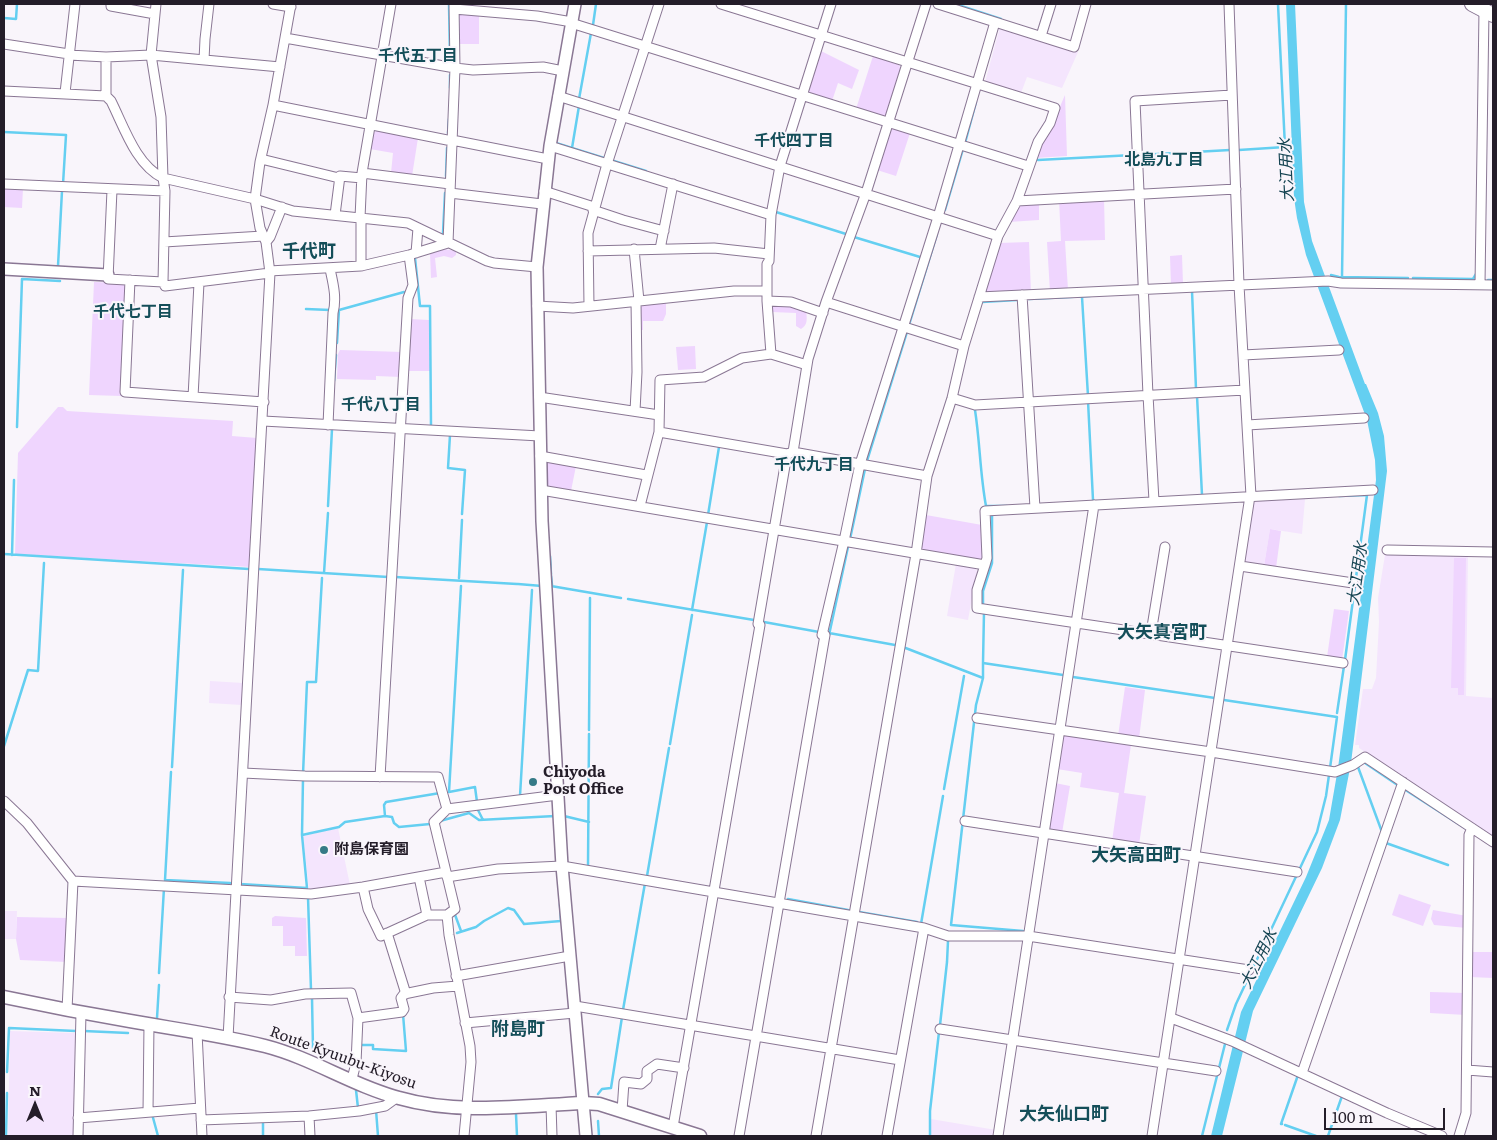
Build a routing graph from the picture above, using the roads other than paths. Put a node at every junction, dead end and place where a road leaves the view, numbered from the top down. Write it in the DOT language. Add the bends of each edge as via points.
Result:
graph roads {
  1 [pos="74,4"];
  2 [pos="112,4"];
  3 [pos="156,4"];
  4 [pos="209,4"];
  5 [pos="273,4"];
  6 [pos="392,4"];
  7 [pos="575,4"];
  8 [pos="659,4"];
  9 [pos="721,4"];
  10 [pos="831,4"];
  11 [pos="926,4"];
  12 [pos="938,4"];
  13 [pos="1051,4"];
  14 [pos="1086,4"];
  15 [pos="1229,4"];
  16 [pos="291,5"];
  17 [pos="454,7"];
  18 [pos="1483,10"];
  19 [pos="155,14"];
  20 [pos="572,22"];
  21 [pos="995,22"];
  22 [pos="821,35"];
  23 [pos="1040,36"];
  24 [pos="285,38"];
  25 [pos="4,44"];
  26 [pos="645,46"];
  27 [pos="69,54"];
  28 [pos="151,55"];
  29 [pos="382,55"];
  30 [pos="106,57"];
  31 [pos="204,60"];
  32 [pos="908,62"];
  33 [pos="280,67"];
  34 [pos="455,68"];
  35 [pos="563,70"];
  36 [pos="977,84"];
  37 [pos="4,91"];
  38 [pos="65,93"];
  39 [pos="1232,95"];
  40 [pos="106,96"];
  41 [pos="558,96"];
  42 [pos="801,96"];
  43 [pos="274,105"];
  44 [pos="622,116"];
  45 [pos="888,123"];
  46 [pos="370,124"];
  47 [pos="452,140"];
  48 [pos="959,144"];
  49 [pos="550,146"];
  50 [pos="261,159"];
  51 [pos="548,159"];
  52 [pos="607,164"];
  53 [pos="780,166"];
  54 [pos="1028,166"];
  55 [pos="362,176"];
  56 [pos="163,178"];
  57 [pos="339,178"];
  58 [pos="4,184"];
  59 [pos="673,184"];
  60 [pos="450,189"];
  61 [pos="1236,189"];
  62 [pos="112,190"];
  63 [pos="165,191"];
  64 [pos="544,191"];
  65 [pos="866,194"];
  66 [pos="1139,194"];
  67 [pos="255,199"];
  68 [pos="1017,201"];
  69 [pos="542,204"];
  70 [pos="282,207"];
  71 [pos="594,208"];
  72 [pos="335,215"];
  73 [pos="771,215"];
  74 [pos="938,216"];
  75 [pos="360,218"];
  76 [pos="418,228"];
  77 [pos="664,231"];
  78 [pos="998,236"];
  79 [pos="265,239"];
  80 [pos="164,242"];
  81 [pos="448,243"];
  82 [pos="634,249"];
  83 [pos="660,249"];
  84 [pos="588,251"];
  85 [pos="412,254"];
  86 [pos="769,254"];
  87 [pos="361,266"];
  88 [pos="536,267"];
  89 [pos="4,269"];
  90 [pos="330,269"];
  91 [pos="270,272"];
  92 [pos="108,275"];
  93 [pos="130,280"];
  94 [pos="163,282"];
  95 [pos="199,283"];
  96 [pos="1239,285"];
  97 [pos="1480,285"];
  98 [pos="1493,285"];
  99 [pos="1143,290"];
  100 [pos="1022,295"];
  101 [pos="766,296"];
  102 [pos="979,298"];
  103 [pos="637,301"];
  104 [pos="826,302"];
  105 [pos="537,306"];
  106 [pos="590,306"];
  107 [pos="823,312"];
  108 [pos="903,327"];
  109 [pos="964,346"];
  110 [pos="1339,350"];
  111 [pos="771,354"];
  112 [pos="1243,355"];
  113 [pos="807,365"];
  114 [pos="1245,390"];
  115 [pos="1148,395"];
  116 [pos="193,397"];
  117 [pos="539,397"];
  118 [pos="952,398"];
  119 [pos="264,402"];
  120 [pos="1028,402"];
  121 [pos="635,411"];
  122 [pos="659,415"];
  123 [pos="1364,418"];
  124 [pos="263,421"];
  125 [pos="328,425"];
  126 [pos="1247,425"];
  127 [pos="400,429"];
  128 [pos="659,432"];
  129 [pos="540,436"];
  130 [pos="790,453"];
  131 [pos="540,456"];
  132 [pos="860,464"];
  133 [pos="646,475"];
  134 [pos="928,476"];
  135 [pos="541,490"];
  136 [pos="1373,490"];
  137 [pos="1251,496"];
  138 [pos="1154,502"];
  139 [pos="1094,505"];
  140 [pos="640,506"];
  141 [pos="1035,508"];
  142 [pos="774,529"];
  143 [pos="844,541"];
  144 [pos="1165,547"];
  145 [pos="1387,550"];
  146 [pos="1493,552"];
  147 [pos="916,554"];
  148 [pos="985,565"];
  149 [pos="1240,566"];
  150 [pos="1353,583"];
  151 [pos="1076,622"];
  152 [pos="1151,633"];
  153 [pos="1228,645"];
  154 [pos="1343,663"];
  155 [pos="977,718"];
  156 [pos="1060,730"];
  157 [pos="1211,752"];
  158 [pos="243,773"];
  159 [pos="380,777"];
  160 [pos="1404,782"];
  161 [pos="558,795"];
  162 [pos="4,801"];
  163 [pos="448,809"];
  164 [pos="964,821"];
  165 [pos="1472,828"];
  166 [pos="1044,833"];
  167 [pos="1493,842"];
  168 [pos="1195,856"];
  169 [pos="562,866"];
  170 [pos="1297,872"];
  171 [pos="447,874"];
  172 [pos="419,877"];
  173 [pos="73,881"];
  174 [pos="236,888"];
  175 [pos="363,888"];
  176 [pos="714,892"];
  177 [pos="781,903"];
  178 [pos="427,915"];
  179 [pos="448,915"];
  180 [pos="854,916"];
  181 [pos="924,928"];
  182 [pos="387,934"];
  183 [pos="1028,936"];
  184 [pos="570,956"];
  185 [pos="1180,960"];
  186 [pos="1249,970"];
  187 [pos="456,976"];
  188 [pos="458,986"];
  189 [pos="406,994"];
  190 [pos="229,997"];
  191 [pos="4,998"];
  192 [pos="575,1009"];
  193 [pos="67,1010"];
  194 [pos="81,1013"];
  195 [pos="358,1018"];
  196 [pos="1171,1018"];
  197 [pos="465,1023"];
  198 [pos="149,1024"];
  199 [pos="692,1025"];
  200 [pos="940,1029"];
  201 [pos="197,1032"];
  202 [pos="759,1036"];
  203 [pos="228,1038"];
  204 [pos="1012,1040"];
  205 [pos="830,1049"];
  206 [pos="900,1060"];
  207 [pos="1164,1063"];
  208 [pos="684,1068"];
  209 [pos="1467,1070"];
  210 [pos="1216,1071"];
  211 [pos="1493,1072"];
  212 [pos="1302,1073"];
  213 [pos="352,1079"];
  214 [pos="396,1098"];
  215 [pos="583,1104"];
  216 [pos="551,1105"];
  217 [pos="200,1108"];
  218 [pos="467,1108"];
  219 [pos="622,1111"];
  220 [pos="148,1112"];
  221 [pos="309,1116"];
  222 [pos="78,1118"];
  223 [pos="201,1120"];
  224 [pos="671,1130"];
  225 [pos="78,1136"];
  226 [pos="202,1136"];
  227 [pos="310,1136"];
  228 [pos="464,1136"];
  229 [pos="552,1136"];
  230 [pos="586,1136"];
  231 [pos="700,1136"];
  232 [pos="739,1136"];
  233 [pos="816,1136"];
  234 [pos="887,1136"];
  235 [pos="998,1136"];
  236 [pos="1152,1136"];
  237 [pos="1442,1136"];
  238 [pos="1459,1136"];
  1 -- 27 [label="street"];
  2 -- 19 [label="street"];
  3 -- 19 [label="street"];
  4 -- 31 [label="street"];
  5 -- 16 [label="street"];
  6 -- 29 [label="street"];
  7 -- 20 [label="street"];
  8 -- 26 [label="street"];
  9 -- 22 [label="street"];
  10 -- 22 [label="street"];
  11 -- 32 [label="street"];
  12 -- 21 [label="street"];
  13 -- 23 [label="street"];
  14 -- 23 [label="street" via="1074,47"];
  15 -- 39 [label="street"];
  16 -- 24 [label="street"];
  17 -- 20 [label="street"];
  17 -- 34 [label="street"];
  18 -- 97 [label="street"];
  19 -- 28 [label="street"];
  20 -- 26 [label="street"];
  20 -- 35 [label="street"];
  21 -- 23 [label="street"];
  21 -- 36 [label="street"];
  22 -- 32 [label="street"];
  22 -- 42 [label="street"];
  24 -- 29 [label="street"];
  24 -- 33 [label="street"];
  25 -- 27 [label="street"];
  26 -- 42 [label="street"];
  26 -- 44 [label="street"];
  27 -- 30 [label="street"];
  27 -- 38 [label="street"];
  28 -- 30 [label="street"];
  28 -- 31 [label="street"];
  28 -- 56 [label="street" via="161,118"];
  29 -- 34 [label="street"];
  29 -- 46 [label="street"];
  30 -- 40 [label="street"];
  31 -- 33 [label="street"];
  32 -- 36 [label="street"];
  32 -- 45 [label="street"];
  33 -- 43 [label="street"];
  34 -- 35 [label="street" via="542,67"];
  34 -- 47 [label="street"];
  35 -- 41 [label="street"];
  36 -- 48 [label="street"];
  36 -- 54 [label="street" via="1055,108"];
  37 -- 38 [label="street"];
  38 -- 40 [label="street"];
  39 -- 61 [label="street"];
  39 -- 66 [label="street" via="1135,101"];
  40 -- 56 [label="street" via="112,101 144,164"];
  41 -- 44 [label="street"];
  41 -- 49 [label="street"];
  42 -- 45 [label="street"];
  42 -- 53 [label="street"];
  43 -- 46 [label="street"];
  43 -- 50 [label="street"];
  44 -- 52 [label="street"];
  44 -- 53 [label="street"];
  45 -- 48 [label="street"];
  45 -- 65 [label="street"];
  46 -- 47 [label="street"];
  46 -- 55 [label="street"];
  47 -- 51 [label="street"];
  47 -- 60 [label="street"];
  48 -- 54 [label="street"];
  48 -- 74 [label="street"];
  49 -- 51 [label="street"];
  49 -- 52 [label="street"];
  50 -- 57 [label="street"];
  50 -- 67 [label="street"];
  51 -- 64 [label="street"];
  52 -- 59 [label="street"];
  52 -- 71 [label="street"];
  53 -- 65 [label="street"];
  53 -- 73 [label="street"];
  54 -- 68 [label="street"];
  55 -- 57 [label="street"];
  55 -- 60 [label="street"];
  55 -- 75 [label="street"];
  56 -- 63 [label="street"];
  56 -- 67 [label="street"];
  57 -- 72 [label="street"];
  58 -- 62 [label="street"];
  59 -- 73 [label="street"];
  59 -- 77 [label="street"];
  60 -- 69 [label="street"];
  60 -- 81 [label="street"];
  61 -- 66 [label="street"];
  61 -- 96 [label="street"];
  62 -- 63 [label="street"];
  62 -- 92 [label="street"];
  63 -- 80 [label="street"];
  64 -- 69 [label="street"];
  64 -- 71 [label="street"];
  65 -- 74 [label="street"];
  65 -- 104 [label="street"];
  66 -- 68 [label="street"];
  66 -- 99 [label="street"];
  67 -- 70 [label="street"];
  67 -- 79 [label="street"];
  68 -- 78 [label="street"];
  69 -- 88 [label="street"];
  70 -- 72 [label="street"];
  70 -- 79 [label="street" via="270,237"];
  71 -- 77 [label="street"];
  71 -- 84 [label="street"];
  72 -- 75 [label="street"];
  73 -- 86 [label="street"];
  74 -- 78 [label="street"];
  74 -- 108 [label="street"];
  75 -- 76 [label="street" via="408,223"];
  75 -- 87 [label="street"];
  76 -- 81 [label="street"];
  76 -- 85 [label="street"];
  77 -- 83 [label="street"];
  78 -- 102 [label="street"];
  79 -- 80 [label="street"];
  79 -- 91 [label="street"];
  80 -- 94 [label="street"];
  81 -- 85 [label="street"];
  81 -- 88 [label="street" via="494,263"];
  82 -- 83 [label="street"];
  82 -- 84 [label="street"];
  82 -- 103 [label="street"];
  83 -- 86 [label="street" via="714,248"];
  84 -- 106 [label="street"];
  85 -- 87 [label="street"];
  85 -- 127 [label="street"];
  86 -- 101 [label="street"];
  87 -- 90 [label="street"];
  88 -- 105 [label="street"];
  89 -- 92 [label="street"];
  90 -- 91 [label="street"];
  90 -- 125 [label="street" via="334,306"];
  91 -- 95 [label="street"];
  91 -- 119 [label="street"];
  92 -- 93 [label="street" via="108,279"];
  93 -- 94 [label="street"];
  93 -- 116 [label="street" via="124,392"];
  94 -- 95 [label="street" via="165,286"];
  95 -- 116 [label="street"];
  96 -- 97 [label="street" via="1328,281"];
  96 -- 99 [label="street"];
  96 -- 112 [label="street"];
  97 -- 98 [label="street"];
  99 -- 100 [label="street"];
  99 -- 115 [label="street"];
  100 -- 102 [label="street"];
  100 -- 120 [label="street"];
  101 -- 103 [label="street" via="734,291"];
  101 -- 107 [label="street"];
  101 -- 111 [label="street"];
  102 -- 109 [label="street"];
  103 -- 106 [label="street"];
  103 -- 121 [label="street"];
  104 -- 107 [label="street"];
  104 -- 108 [label="street"];
  105 -- 106 [label="street"];
  105 -- 117 [label="street"];
  107 -- 113 [label="street"];
  108 -- 109 [label="street"];
  108 -- 132 [label="street"];
  109 -- 118 [label="street"];
  110 -- 112 [label="street"];
  111 -- 113 [label="street"];
  111 -- 122 [label="street" via="742,358 704,377 660,380"];
  112 -- 114 [label="street"];
  113 -- 130 [label="street"];
  114 -- 115 [label="street"];
  114 -- 126 [label="street"];
  115 -- 120 [label="street"];
  115 -- 138 [label="street"];
  116 -- 119 [label="street"];
  117 -- 121 [label="street"];
  117 -- 129 [label="street"];
  118 -- 120 [label="street" via="975,405"];
  118 -- 134 [label="street"];
  119 -- 124 [label="street"];
  120 -- 141 [label="street"];
  121 -- 122 [label="street"];
  122 -- 128 [label="street"];
  123 -- 126 [label="street"];
  124 -- 125 [label="street"];
  124 -- 158 [label="street"];
  125 -- 127 [label="street"];
  126 -- 137 [label="street"];
  127 -- 129 [label="street"];
  127 -- 159 [label="street"];
  128 -- 130 [label="street"];
  128 -- 133 [label="street"];
  129 -- 131 [label="street"];
  130 -- 132 [label="street"];
  130 -- 142 [label="street"];
  131 -- 133 [label="street"];
  131 -- 135 [label="street"];
  132 -- 134 [label="street"];
  132 -- 143 [label="street"];
  133 -- 140 [label="street"];
  134 -- 147 [label="street"];
  135 -- 140 [label="street"];
  135 -- 161 [label="street"];
  136 -- 137 [label="street"];
  137 -- 138 [label="street"];
  137 -- 149 [label="street"];
  138 -- 139 [label="street"];
  139 -- 141 [label="street"];
  139 -- 151 [label="street"];
  140 -- 142 [label="street"];
  141 -- 148 [label="street" via="985,511"];
  142 -- 143 [label="street"];
  142 -- 176 [label="street"];
  143 -- 147 [label="street"];
  143 -- 177 [label="street" via="823,635"];
  144 -- 152 [label="street"];
  145 -- 146 [label="street"];
  147 -- 148 [label="street"];
  147 -- 180 [label="street"];
  148 -- 151 [label="street" via="977,590 978,608"];
  149 -- 150 [label="street"];
  149 -- 153 [label="street"];
  151 -- 152 [label="street"];
  151 -- 156 [label="street"];
  152 -- 153 [label="street"];
  153 -- 154 [label="street"];
  153 -- 157 [label="street"];
  155 -- 156 [label="street"];
  156 -- 157 [label="street"];
  156 -- 166 [label="street"];
  157 -- 160 [label="street" via="1337,771 1364,757"];
  157 -- 168 [label="street"];
  158 -- 159 [label="street"];
  158 -- 174 [label="street"];
  159 -- 163 [label="street" via="438,777"];
  160 -- 165 [label="street"];
  160 -- 212 [label="street"];
  161 -- 163 [label="street"];
  161 -- 169 [label="street"];
  162 -- 173 [label="street" via="27,823"];
  163 -- 171 [label="street" via="434,822"];
  164 -- 166 [label="street"];
  165 -- 167 [label="street"];
  165 -- 209 [label="street" via="1469,834"];
  166 -- 168 [label="street"];
  166 -- 183 [label="street"];
  168 -- 170 [label="street"];
  168 -- 185 [label="street"];
  169 -- 171 [label="street"];
  169 -- 176 [label="street"];
  169 -- 184 [label="street"];
  171 -- 172 [label="street"];
  171 -- 179 [label="street" via="455,908"];
  172 -- 175 [label="street"];
  172 -- 178 [label="street"];
  173 -- 174 [label="street"];
  173 -- 193 [label="street"];
  174 -- 175 [label="street" via="311,894"];
  174 -- 190 [label="street"];
  175 -- 182 [label="street" via="368,909 381,936"];
  176 -- 177 [label="street"];
  176 -- 199 [label="street"];
  177 -- 180 [label="street"];
  177 -- 202 [label="street"];
  178 -- 179 [label="street"];
  178 -- 182 [label="street"];
  179 -- 187 [label="street"];
  180 -- 181 [label="street"];
  180 -- 205 [label="street"];
  181 -- 183 [label="street" via="948,936"];
  181 -- 206 [label="street"];
  182 -- 189 [label="street"];
  183 -- 185 [label="street"];
  183 -- 204 [label="street"];
  184 -- 187 [label="street"];
  184 -- 192 [label="street"];
  185 -- 186 [label="street"];
  185 -- 196 [label="street"];
  187 -- 188 [label="street"];
  188 -- 189 [label="street"];
  188 -- 197 [label="street"];
  189 -- 195 [label="street" via="401,998 402,1012"];
  190 -- 195 [label="street" via="272,1000 305,994 351,992"];
  190 -- 203 [label="street"];
  191 -- 193 [label="main road, Route Kyuubu-Kiyosu"];
  192 -- 197 [label="street"];
  192 -- 199 [label="street"];
  192 -- 215 [label="street"];
  193 -- 194 [label="main road, Route Kyuubu-Kiyosu"];
  194 -- 198 [label="main road, Route Kyuubu-Kiyosu"];
  194 -- 222 [label="street"];
  195 -- 213 [label="street"];
  196 -- 207 [label="street"];
  196 -- 212 [label="street" via="1232,1040"];
  197 -- 218 [label="street" via="471,1062"];
  198 -- 201 [label="main road, Route Kyuubu-Kiyosu"];
  198 -- 220 [label="street"];
  199 -- 202 [label="street"];
  199 -- 208 [label="street"];
  200 -- 204 [label="street"];
  201 -- 203 [label="main road, Route Kyuubu-Kiyosu"];
  201 -- 217 [label="street"];
  202 -- 205 [label="street"];
  202 -- 232 [label="street"];
  203 -- 213 [label="main road, Route Kyuubu-Kiyosu" via="286,1052"];
  204 -- 207 [label="street"];
  204 -- 235 [label="street"];
  205 -- 206 [label="street"];
  205 -- 233 [label="street"];
  206 -- 234 [label="street"];
  207 -- 210 [label="street"];
  207 -- 236 [label="street"];
  208 -- 219 [label="street" via="657,1064 647,1071 647,1079 641,1084 624,1082"];
  208 -- 224 [label="street"];
  209 -- 211 [label="street"];
  209 -- 238 [label="street" via="1466,1113"];
  212 -- 237 [label="street"];
  213 -- 214 [label="main road, Route Kyuubu-Kiyosu"];
  214 -- 218 [label="main road, Route Kyuubu-Kiyosu" via="440,1107"];
  214 -- 221 [label="street" via="385,1106"];
  215 -- 216 [label="main road, Route Kyuubu-Kiyosu"];
  215 -- 219 [label="main road, Route Kyuubu-Kiyosu" via="599,1104"];
  215 -- 230 [label="street"];
  216 -- 218 [label="main road, Route Kyuubu-Kiyosu"];
  216 -- 229 [label="street"];
  217 -- 220 [label="street"];
  217 -- 223 [label="street"];
  218 -- 228 [label="street"];
  219 -- 224 [label="main road, Route Kyuubu-Kiyosu"];
  220 -- 222 [label="street"];
  221 -- 223 [label="street"];
  221 -- 227 [label="street"];
  222 -- 225 [label="street"];
  223 -- 226 [label="street"];
  224 -- 231 [label="main road, Route Kyuubu-Kiyosu"];
}
